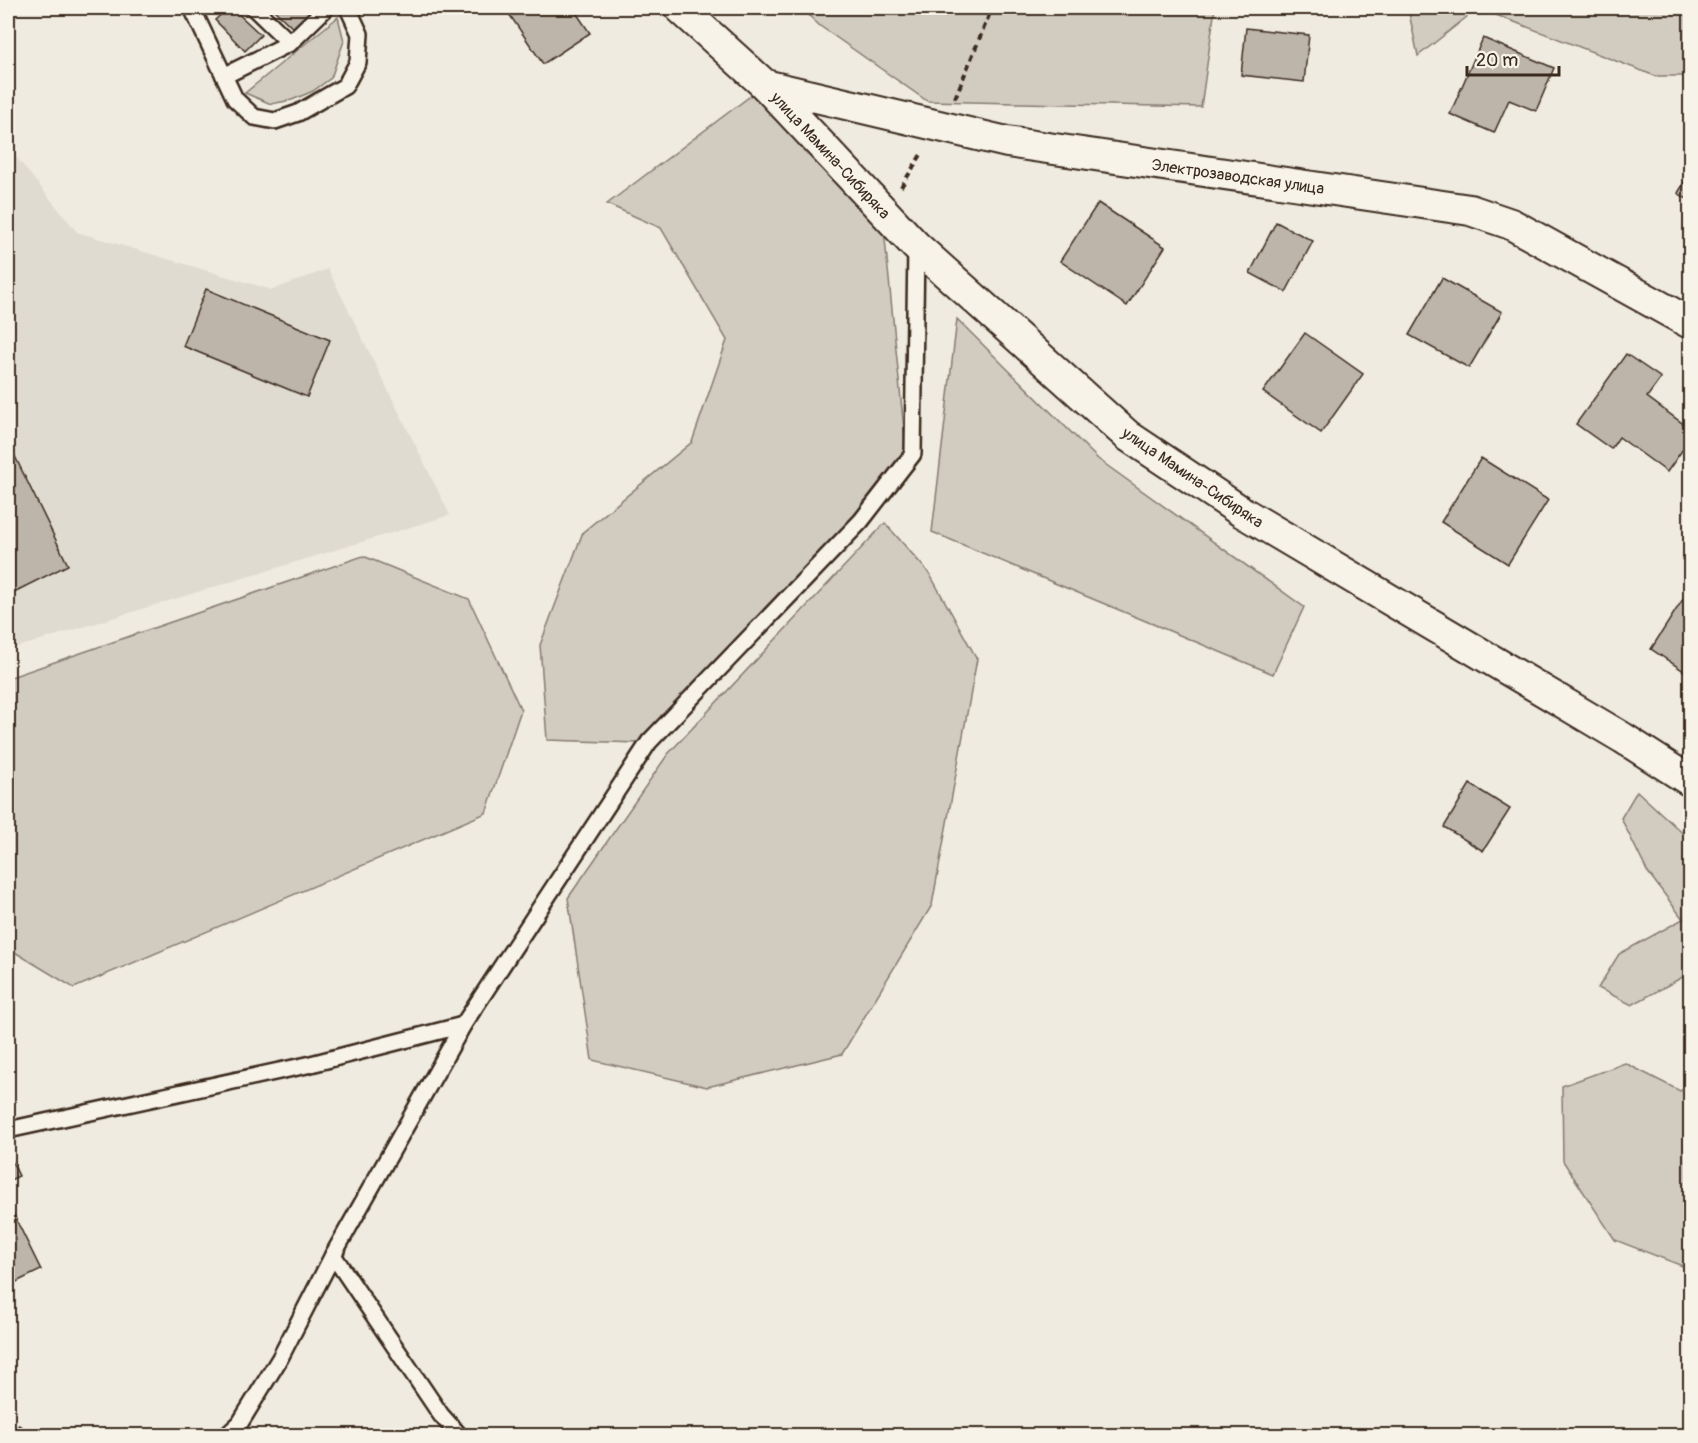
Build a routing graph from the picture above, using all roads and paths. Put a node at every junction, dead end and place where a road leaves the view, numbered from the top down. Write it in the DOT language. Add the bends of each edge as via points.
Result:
graph roads {
  1 [pos="192,8"];
  2 [pos="254,8"];
  3 [pos="326,8"];
  4 [pos="348,8"];
  5 [pos="680,8"];
  6 [pos="290,43"];
  7 [pos="224,76"];
  8 [pos="765,85"];
  9 [pos="916,246"];
  10 [pos="1634,292"];
  11 [pos="1690,323"];
  12 [pos="1690,341"];
  13 [pos="1690,781"];
  14 [pos="463,1025"];
  15 [pos="8,1130"];
  16 [pos="333,1255"];
  17 [pos="8,1425"];
  18 [pos="34,1436"];
  19 [pos="226,1436"];
  20 [pos="460,1436"];
  1 -- 7 [label="lane"];
  2 -- 6 [label="lane" via="269,14"];
  3 -- 6 [label="lane"];
  4 -- 7 [label="lane" via="360,34 358,62 345,86 298,113 276,121 254,117 235,99"];
  5 -- 8 [label="street, улица Мамина-Сибиряка"];
  6 -- 7 [label="lane"];
  8 -- 9 [label="street, улица Мамина-Сибиряка"];
  8 -- 10 [label="street, Электрозаводская улица" via="1007,142 1470,210 1511,224"];
  9 -- 13 [label="street, улица Мамина-Сибиряка" via="1128,435 1242,512"];
  9 -- 14 [label="lane" via="913,454 861,521 649,742"];
  10 -- 11 [label="street, Электрозаводская улица"];
  10 -- 12 [label="street"];
  14 -- 15 [label="lane" via="307,1065"];
  14 -- 16 [label="lane"];
  16 -- 19 [label="lane" via="280,1358 240,1423"];
  16 -- 20 [label="lane"];
  17 -- 18 [label="path" via="13,1423"];
}
